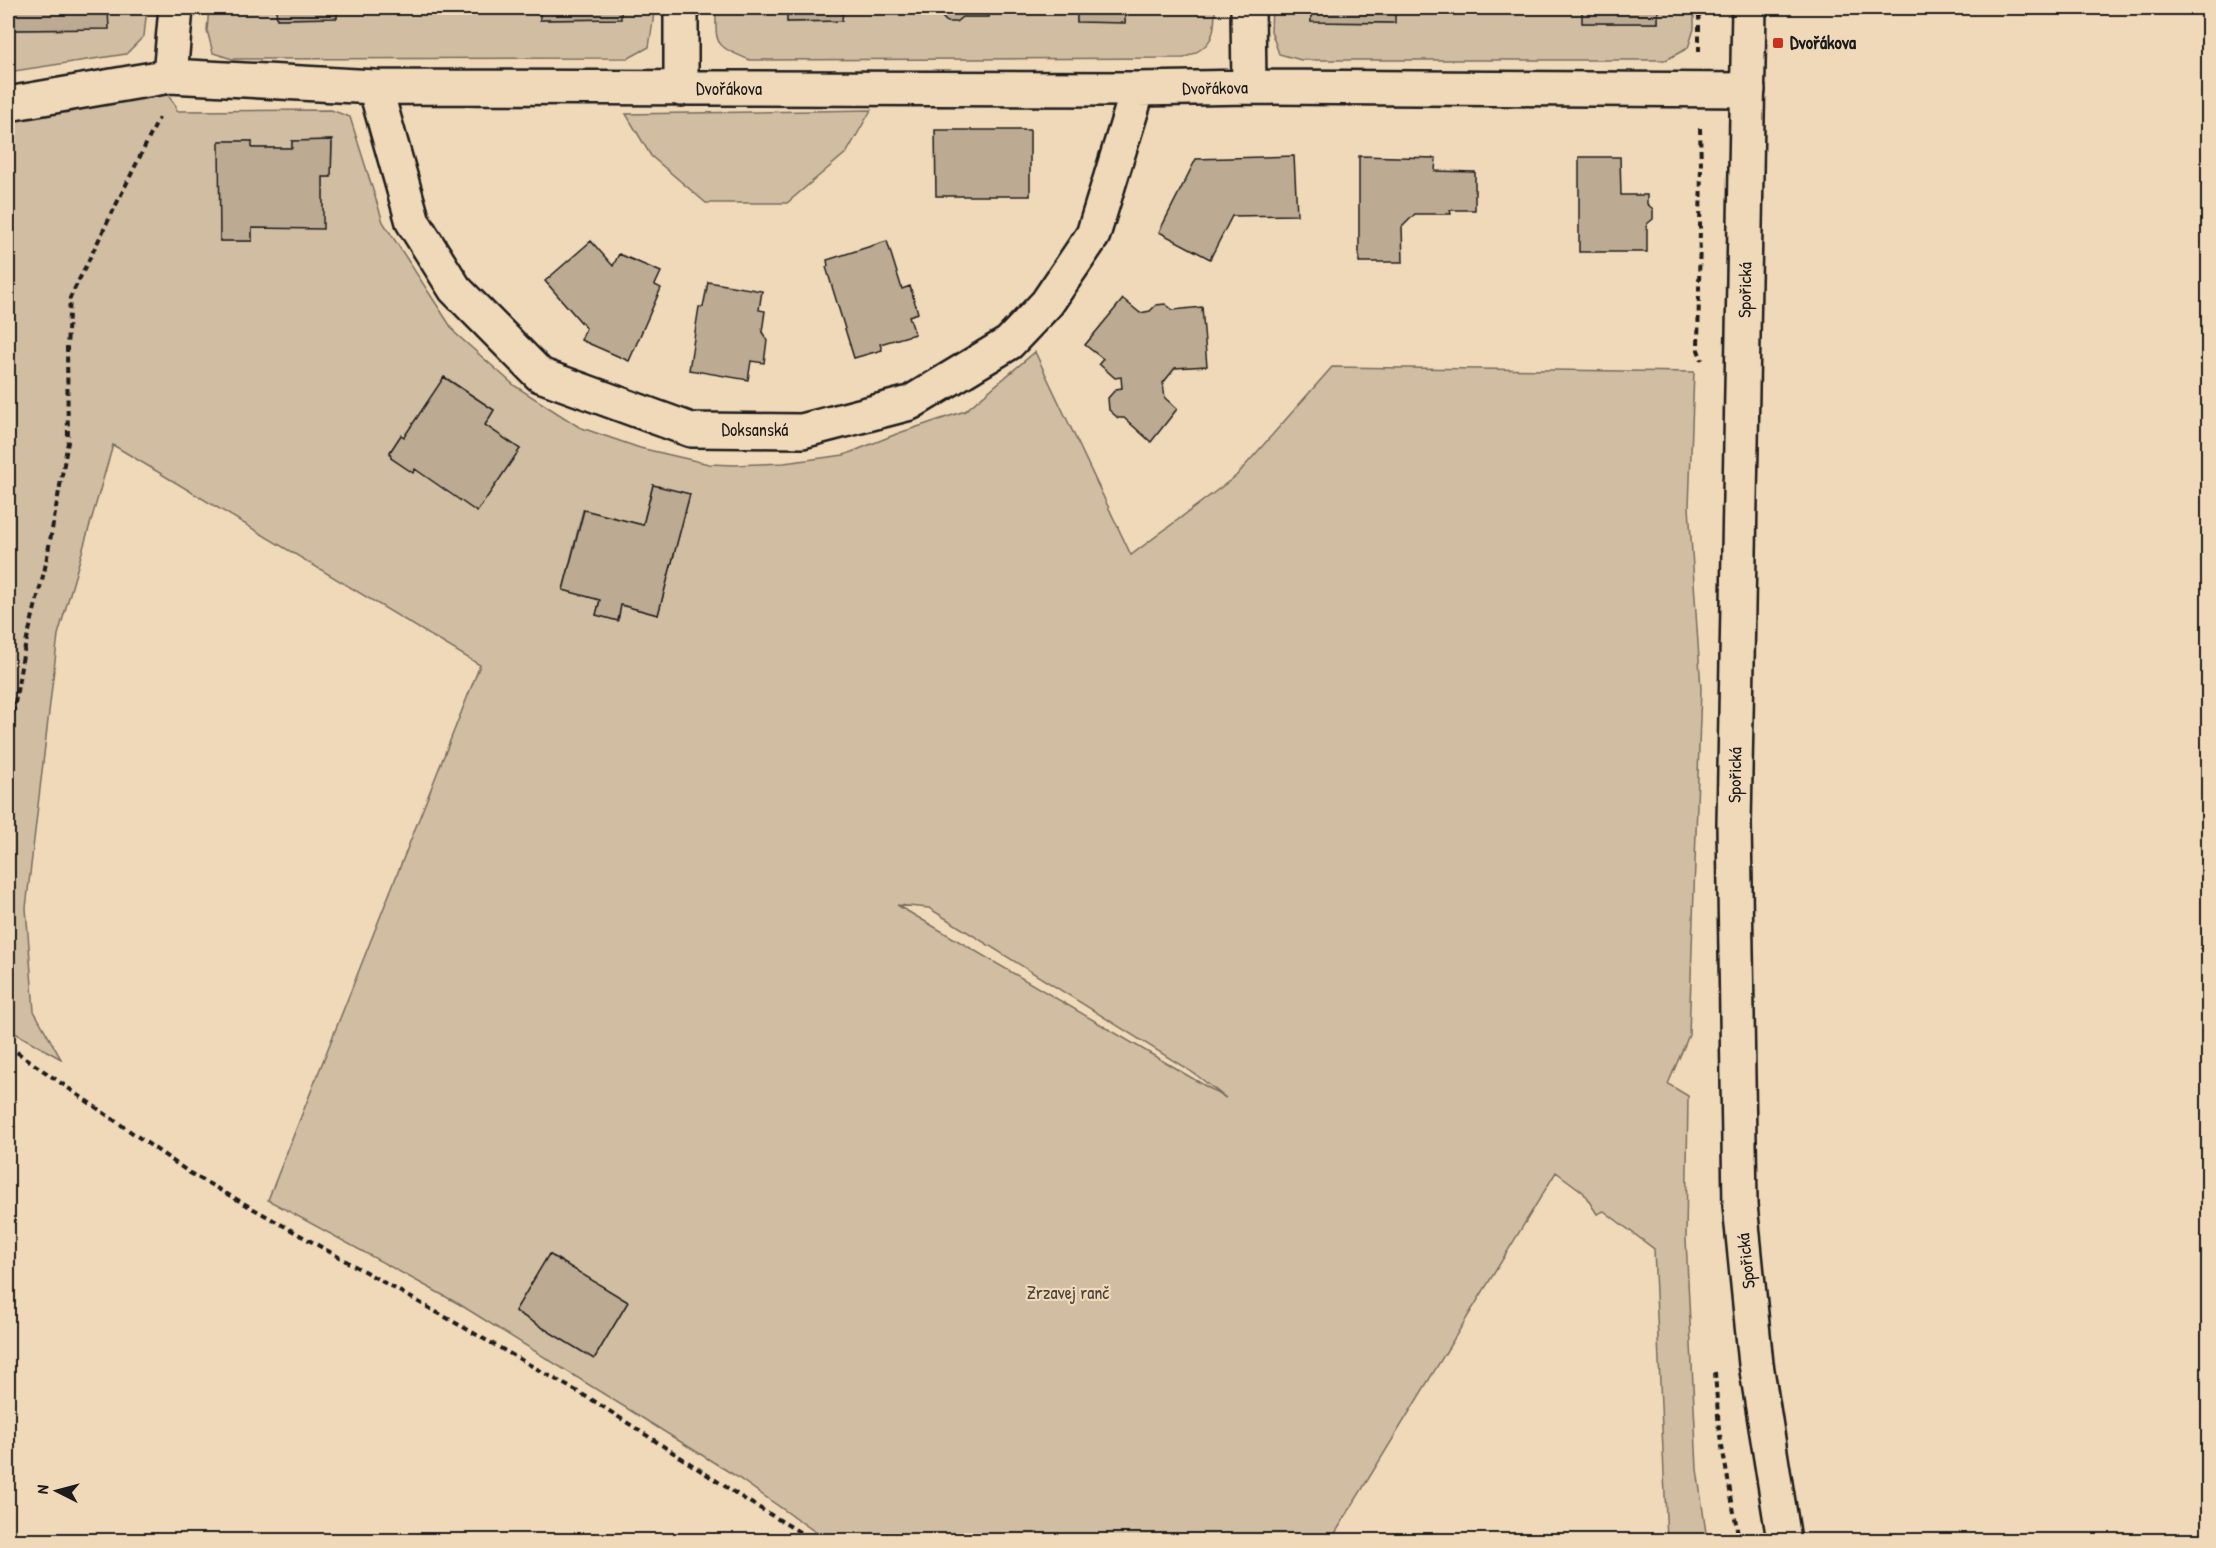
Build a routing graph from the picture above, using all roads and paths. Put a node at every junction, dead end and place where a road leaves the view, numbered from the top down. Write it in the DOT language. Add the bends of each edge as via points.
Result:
graph roads {
  1 [pos="176,8"];
  2 [pos="681,8"];
  3 [pos="1248,8"];
  4 [pos="1749,8"];
  5 [pos="170,76"];
  6 [pos="375,87"];
  7 [pos="1249,87"];
  8 [pos="681,89"];
  9 [pos="1138,89"];
  10 [pos="1748,90"];
  11 [pos="8,104"];
  12 [pos="8,745"];
  13 [pos="8,1046"];
  14 [pos="813,1540"];
  15 [pos="1784,1540"];
  1 -- 5 [label="street"];
  2 -- 8 [label="street"];
  3 -- 7 [label="street"];
  4 -- 10 [label="street, Spořická"];
  5 -- 6 [label="street, Dvořákova"];
  5 -- 11 [label="street, Dvořákova"];
  5 -- 12 [label="path" via="157,125 70,298 68,442"];
  6 -- 8 [label="street, Dvořákova"];
  6 -- 9 [label="street, Doksanská" via="413,222 455,289 540,375 691,430 791,431 910,402 1009,342 1047,303 1093,235"];
  7 -- 9 [label="street, Dvořákova"];
  7 -- 10 [label="street, Dvořákova"];
  8 -- 9 [label="street, Dvořákova"];
  10 -- 15 [label="street, Spořická" via="1734,824 1740,1193 1756,1364"];
  13 -- 14 [label="path" via="190,1173 594,1401"];
}
